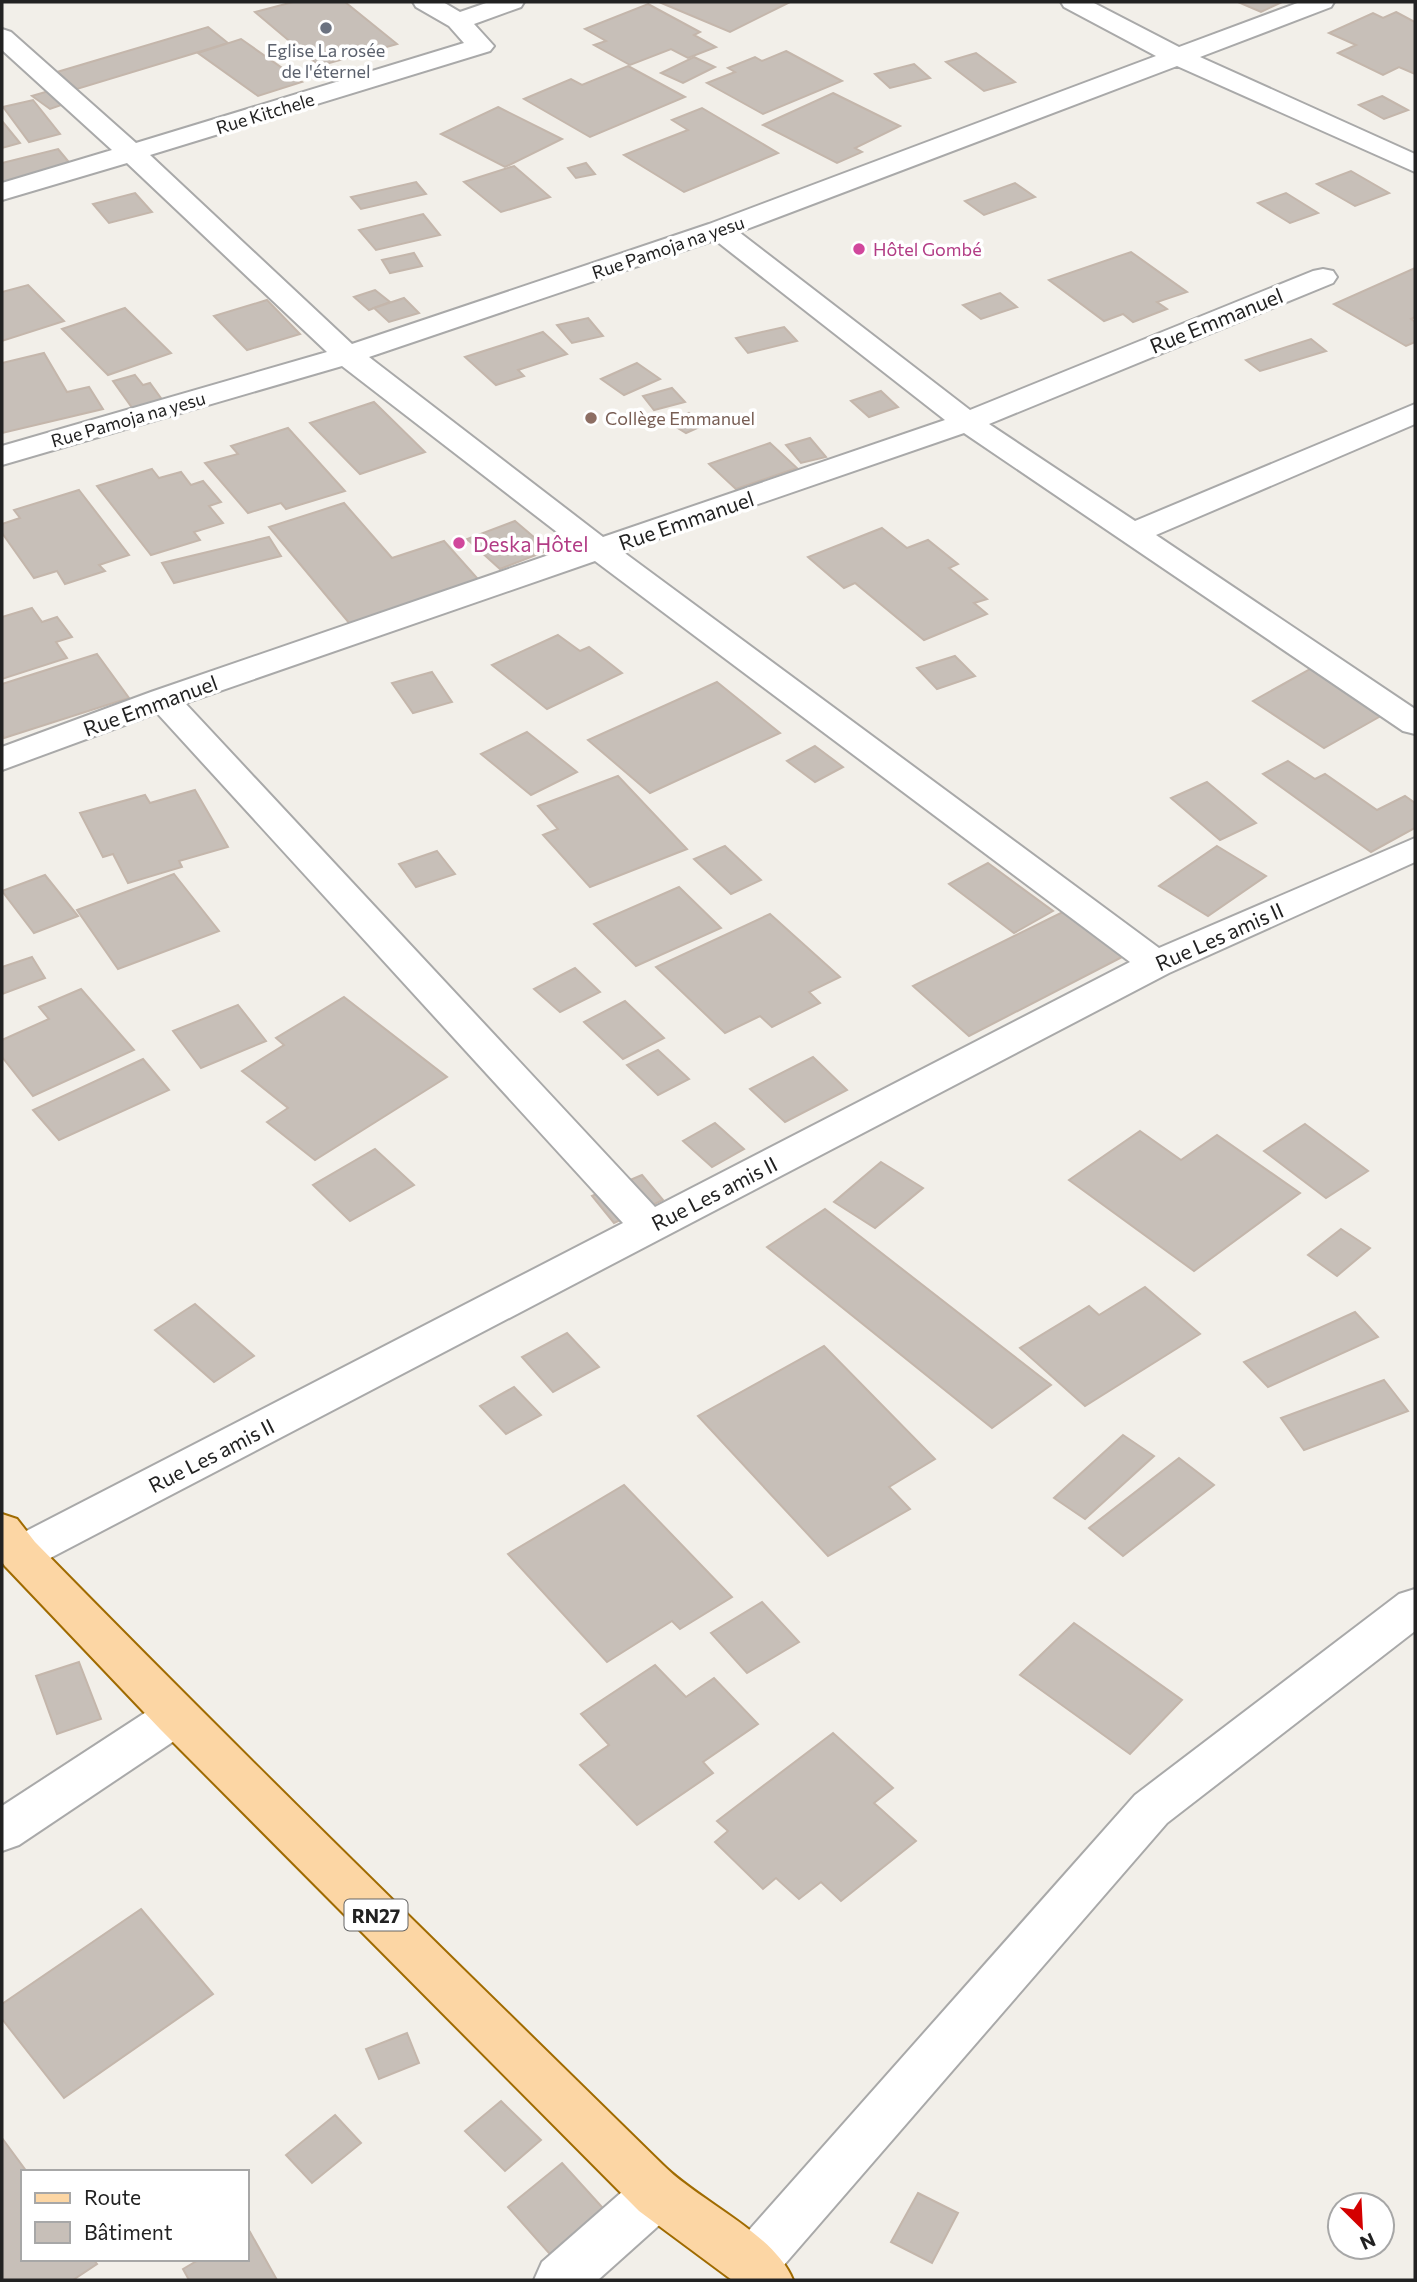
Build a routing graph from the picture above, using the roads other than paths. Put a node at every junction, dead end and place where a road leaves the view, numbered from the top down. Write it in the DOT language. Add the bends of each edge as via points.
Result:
graph roads {
  1 [pos="425,2"];
  2 [pos="512,2"];
  3 [pos="1073,2"];
  4 [pos="1322,2"];
  5 [pos="458,21"];
  6 [pos="2,37"];
  7 [pos="1178,57"];
  8 [pos="133,154"];
  9 [pos="1415,164"];
  10 [pos="2,192"];
  11 [pos="719,230"];
  12 [pos="1323,276"];
  13 [pos="347,355"];
  14 [pos="1415,413"];
  15 [pos="967,422"];
  16 [pos="2,456"];
  17 [pos="1131,534"];
  18 [pos="600,550"];
  19 [pos="163,699"];
  20 [pos="1415,724"];
  21 [pos="2,759"];
  22 [pos="1415,849"];
  23 [pos="1156,964"];
  24 [pos="650,1227"];
  25 [pos="11,1542"];
  26 [pos="1415,1607"];
  27 [pos="176,1716"];
  28 [pos="2,1831"];
  29 [pos="657,2194"];
  30 [pos="759,2272"];
  31 [pos="560,2280"];
  1 -- 5 [label="street"];
  2 -- 5 [label="street"];
  3 -- 7 [label="street"];
  4 -- 7 [label="street, Rue Pamoja na yesu"];
  5 -- 8 [label="street, Rue Kitchele" via="481,46"];
  6 -- 8 [label="street"];
  7 -- 9 [label="street"];
  7 -- 11 [label="street, Rue Pamoja na yesu"];
  8 -- 10 [label="street, Rue Kitchele"];
  8 -- 13 [label="street"];
  11 -- 13 [label="street, Rue Pamoja na yesu"];
  11 -- 15 [label="street"];
  12 -- 15 [label="street, Rue Emmanuel"];
  13 -- 16 [label="street, Rue Pamoja na yesu"];
  13 -- 18 [label="street"];
  14 -- 17 [label="street"];
  15 -- 17 [label="street"];
  15 -- 18 [label="street, Rue Emmanuel"];
  17 -- 20 [label="street"];
  18 -- 19 [label="street, Rue Emmanuel"];
  18 -- 23 [label="street"];
  19 -- 21 [label="street, Rue Emmanuel"];
  19 -- 24 [label="street"];
  22 -- 23 [label="street, Rue Les amis II"];
  23 -- 24 [label="street, Rue Les amis II"];
  24 -- 25 [label="street, Rue Les amis II"];
  25 -- 27 [label="main road, RN27"];
  26 -- 30 [label="street" via="1151,1809"];
  27 -- 28 [label="street"];
  27 -- 29 [label="main road, RN27"];
  29 -- 30 [label="main road, RN27"];
  29 -- 31 [label="street"];
}
